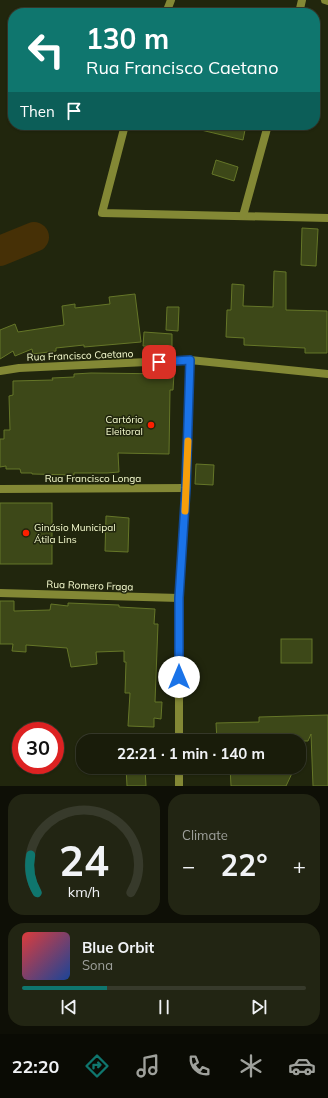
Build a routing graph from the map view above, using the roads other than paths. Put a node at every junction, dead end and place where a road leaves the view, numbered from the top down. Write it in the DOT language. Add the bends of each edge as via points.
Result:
graph roads {
  1 [pos="325,0"];
  2 [pos="328,1"];
  3 [pos="125,130"];
  4 [pos="267,130"];
  5 [pos="243,216"];
  6 [pos="328,218"];
  7 [pos="190,360"];
  8 [pos="0,371"];
  9 [pos="328,374"];
  10 [pos="186,488"];
  11 [pos="0,489"];
  12 [pos="0,593"];
  13 [pos="179,598"];
  14 [pos="179,734"];
  15 [pos="179,774"];
  16 [pos="179,786"];
  1 -- 2 [label="street"];
  3 -- 5 [label="street" via="102,213"];
  4 -- 5 [label="street"];
  5 -- 6 [label="street"];
  7 -- 8 [label="street, Rua Francisco Caetano"];
  7 -- 9 [label="street, Rua Francisco Caetano"];
  7 -- 10 [label="street"];
  10 -- 11 [label="street, Rua Francisco Longa"];
  10 -- 13 [label="street"];
  12 -- 13 [label="street, Rua Romero Fraga"];
  13 -- 14 [label="street"];
  15 -- 16 [label="street"];
}
